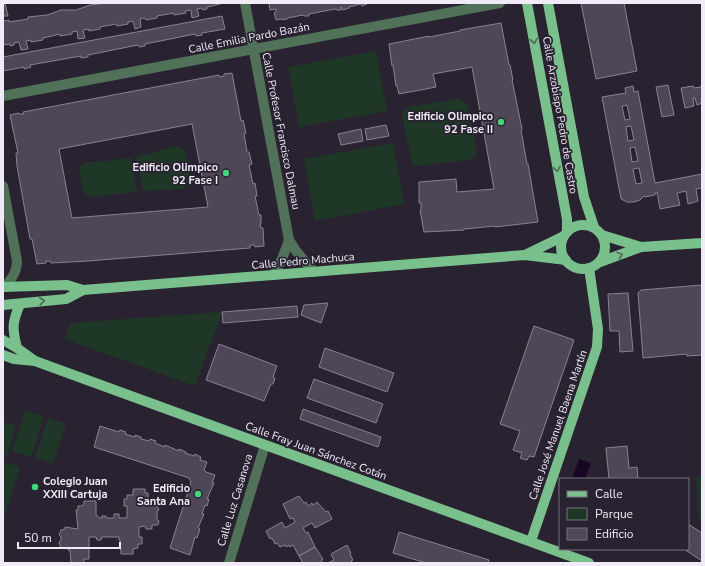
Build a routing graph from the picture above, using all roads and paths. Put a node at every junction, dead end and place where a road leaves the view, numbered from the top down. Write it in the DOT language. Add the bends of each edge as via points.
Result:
graph roads {
  1 [pos="245,3"];
  2 [pos="500,3"];
  3 [pos="526,3"];
  4 [pos="548,3"];
  5 [pos="253,50"];
  6 [pos="3,96"];
  7 [pos="3,186"];
  8 [pos="594,227"];
  9 [pos="565,234"];
  10 [pos="602,235"];
  11 [pos="289,240"];
  12 [pos="702,243"];
  13 [pos="641,247"];
  14 [pos="525,255"];
  15 [pos="566,260"];
  16 [pos="600,262"];
  17 [pos="589,268"];
  18 [pos="314,272"];
  19 [pos="274,275"];
  20 [pos="4,287"];
  21 [pos="83,290"];
  22 [pos="20,304"];
  23 [pos="3,305"];
  24 [pos="3,340"];
  25 [pos="17,348"];
  26 [pos="3,355"];
  27 [pos="35,361"];
  28 [pos="265,445"];
  29 [pos="531,541"];
  30 [pos="229,563"];
  31 [pos="589,563"];
  1 -- 5 [label="street, Calle Profesor Francisco Dalmau"];
  2 -- 5 [label="street, Calle Emilia Pardo Bazán"];
  3 -- 9 [label="main road, Calle Arzobispo Pedro de Castro, one-way" via="567,219"];
  4 -- 8 [label="main road, Calle Arzobispo Pedro de Castro" via="584,197"];
  5 -- 6 [label="street, Calle Emilia Pardo Bazán"];
  5 -- 11 [label="street, Calle Profesor Francisco Dalmau"];
  7 -- 20 [label="street" via="17,261 17,269"];
  8 -- 9 [label="main road" via="580,224"];
  8 -- 10 [label="main road"];
  9 -- 14 [label="main road, Calle Pedro Machuca"];
  9 -- 15 [label="main road" via="561,244"];
  10 -- 13 [label="main road"];
  10 -- 16 [label="main road" via="605,251"];
  11 -- 18 [label="street, Calle Profesor Francisco Dalmau"];
  11 -- 19 [label="street"];
  12 -- 13 [label="main road"];
  16 -- 13 [label="main road, one-way"];
  14 -- 15 [label="main road, Calle Pedro Machuca"];
  14 -- 18 [label="main road, Calle Pedro Machuca"];
  15 -- 17 [label="main road" via="576,268"];
  16 -- 17 [label="main road"];
  17 -- 29 [label="main road, Calle José Manuel Baena Martín" via="598,329 597,347"];
  18 -- 19 [label="main road, Calle Pedro Machuca"];
  19 -- 21 [label="main road, Calle Pedro Machuca"];
  20 -- 21 [label="main road, Calle Pedro Machuca" via="67,285"];
  22 -- 21 [label="main road, Calle Pedro Machuca, one-way" via="66,299"];
  22 -- 23 [label="main road, Calle Pedro Machuca"];
  22 -- 25 [label="main road" via="12,331"];
  24 -- 25 [label="main road, Calle Fray Juan Sánchez Cotán"];
  25 -- 27 [label="main road, Calle Fray Juan Sánchez Cotán"];
  26 -- 27 [label="main road, Calle Fray Juan Sánchez Cotán" via="14,360"];
  27 -- 28 [label="main road, Calle Fray Juan Sánchez Cotán"];
  28 -- 29 [label="main road, Calle Fray Juan Sánchez Cotán"];
  28 -- 30 [label="street, Calle Luz Casanova"];
  29 -- 31 [label="main road, Calle Fray Juan Sánchez Cotán"];
}
